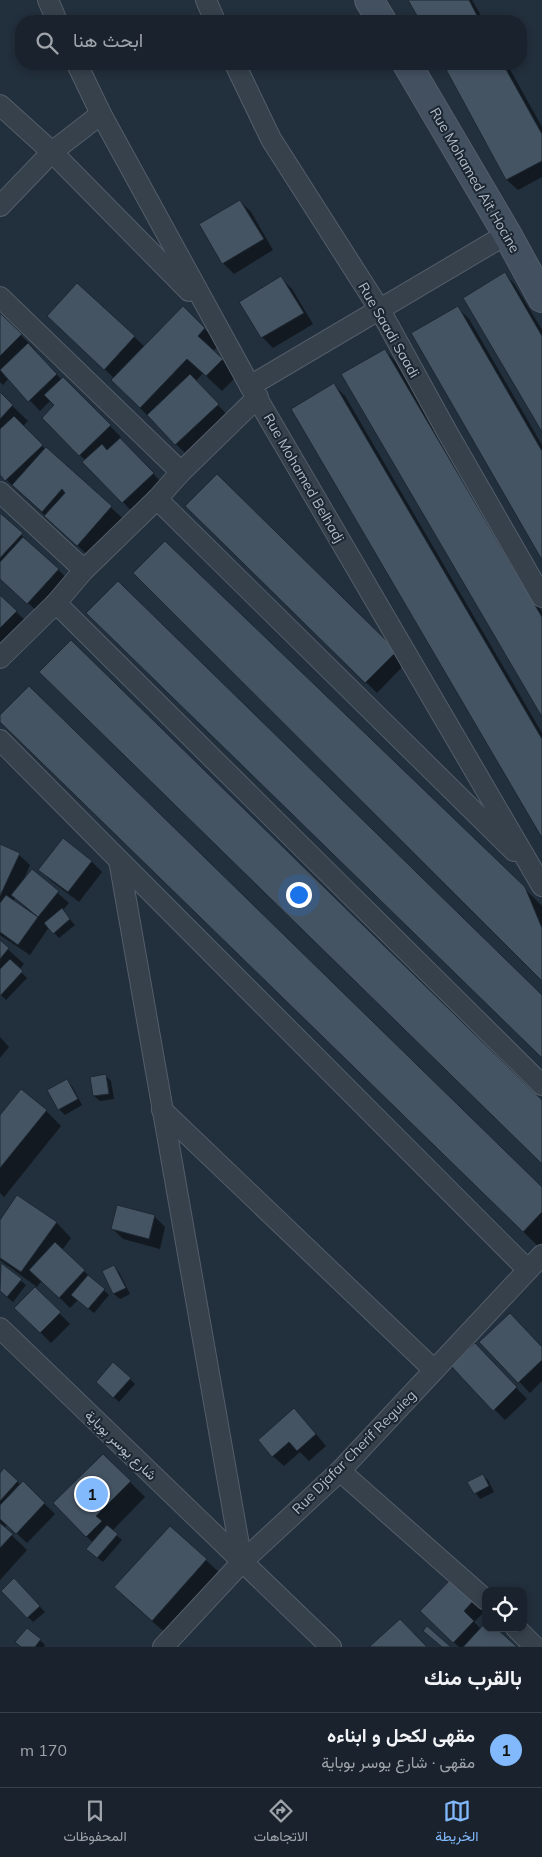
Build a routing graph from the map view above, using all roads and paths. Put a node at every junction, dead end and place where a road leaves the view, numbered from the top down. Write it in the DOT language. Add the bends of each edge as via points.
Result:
graph roads {
  1 [pos="48,0"];
  2 [pos="206,0"];
  3 [pos="369,0"];
  4 [pos="54,15"];
  5 [pos="213,15"];
  6 [pos="378,15"];
  7 [pos="80,70"];
  8 [pos="238,70"];
  9 [pos="411,70"];
  10 [pos="0,105"];
  11 [pos="100,114"];
  12 [pos="52,152"];
  13 [pos="0,206"];
  14 [pos="508,234"];
  15 [pos="0,297"];
  16 [pos="542,298"];
  17 [pos="206,308"];
  18 [pos="380,310"];
  19 [pos="254,392"];
  20 [pos="181,472"];
  21 [pos="0,492"];
  22 [pos="157,499"];
  23 [pos="84,570"];
  24 [pos="542,597"];
  25 [pos="56,603"];
  26 [pos="0,658"];
  27 [pos="0,740"];
  28 [pos="119,860"];
  29 [pos="538,878"];
  30 [pos="542,1085"];
  31 [pos="162,1110"];
  32 [pos="542,1254"];
  33 [pos="528,1270"];
  34 [pos="0,1328"];
  35 [pos="434,1370"];
  36 [pos="340,1471"];
  37 [pos="242,1562"];
  38 [pos="482,1596"];
  39 [pos="520,1632"];
  40 [pos="163,1647"];
  41 [pos="332,1647"];
  42 [pos="535,1647"];
  1 -- 4 [label="street"];
  2 -- 5 [label="street"];
  3 -- 6 [label="street"];
  7 -- 11 [label="street, Rue Mohamed Belhadj"];
  8 -- 18 [label="street, Rue Saadi Saadi" via="271,139"];
  9 -- 14 [label="street, Rue Mohamed Ait Hocine"];
  10 -- 12 [label="street"];
  11 -- 12 [label="street"];
  11 -- 17 [label="street, Rue Mohamed Belhadj"];
  12 -- 13 [label="street"];
  12 -- 17 [label="street"];
  14 -- 16 [label="street, Rue Mohamed Ait Hocine"];
  14 -- 18 [label="street"];
  15 -- 20 [label="street"];
  17 -- 19 [label="street, Rue Mohamed Belhadj"];
  18 -- 19 [label="street"];
  18 -- 24 [label="street, Rue Saadi Saadi"];
  19 -- 20 [label="street"];
  19 -- 29 [label="street, Rue Mohamed Belhadj"];
  20 -- 22 [label="street"];
  21 -- 23 [label="street"];
  22 -- 23 [label="street"];
  22 -- 29 [label="street"];
  23 -- 25 [label="street"];
  25 -- 26 [label="street"];
  25 -- 30 [label="street"];
  27 -- 28 [label="street"];
  28 -- 31 [label="street"];
  28 -- 33 [label="street"];
  31 -- 35 [label="street"];
  31 -- 37 [label="street"];
  32 -- 33 [label="street, Rue Djafar Cherif Reguieg"];
  33 -- 35 [label="street, Rue Djafar Cherif Reguieg"];
  34 -- 37 [label="street, شارع يوسر بوباية"];
  35 -- 36 [label="street, Rue Djafar Cherif Reguieg"];
  36 -- 37 [label="street, Rue Djafar Cherif Reguieg"];
  36 -- 38 [label="street"];
  37 -- 40 [label="street, Rue Djafar Cherif Reguieg"];
  37 -- 41 [label="street, شارع يوسر بوباية"];
  39 -- 42 [label="street"];
}
